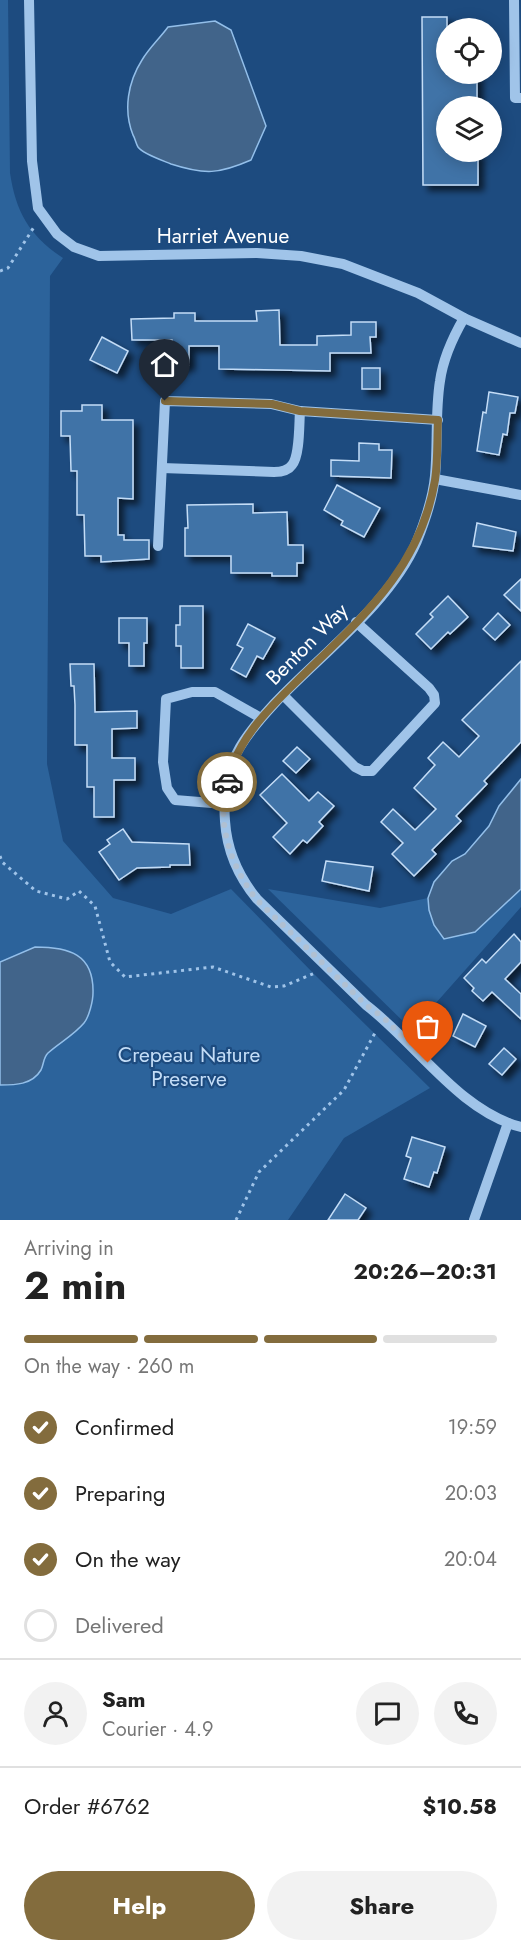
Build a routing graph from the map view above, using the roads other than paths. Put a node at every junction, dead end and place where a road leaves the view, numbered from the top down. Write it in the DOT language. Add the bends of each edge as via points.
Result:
graph roads {
  1 [pos="29,0"];
  2 [pos="514,0"];
  3 [pos="521,98"];
  4 [pos="464,318"];
  5 [pos="521,343"];
  6 [pos="300,411"];
  7 [pos="438,420"];
  8 [pos="162,468"];
  9 [pos="435,478"];
  10 [pos="521,495"];
  11 [pos="158,546"];
  12 [pos="356,622"];
  13 [pos="283,694"];
  14 [pos="261,718"];
  15 [pos="224,804"];
  16 [pos="508,1123"];
  17 [pos="521,1127"];
  18 [pos="474,1220"];
  1 -- 4 [label="street, Harriet Avenue" via="32,161 38,208 57,234 74,247 99,256 301,256 343,264 418,293"];
  2 -- 3 [label="street" via="515,98"];
  4 -- 5 [label="street, Harriet Avenue"];
  4 -- 7 [label="street, Benton Way" via="440,380"];
  6 -- 7 [label="street"];
  6 -- 8 [label="street" via="297,457 288,469 274,472"];
  6 -- 8 [label="street" via="272,404 165,401"];
  7 -- 9 [label="street, Benton Way"];
  8 -- 11 [label="street"];
  9 -- 10 [label="street"];
  9 -- 12 [label="street, Benton Way" via="416,543 402,568"];
  12 -- 13 [label="street, Benton Way"];
  12 -- 13 [label="street" via="429,687 435,703 372,771 355,767"];
  13 -- 14 [label="street, Benton Way"];
  14 -- 15 [label="street, Benton Way" via="240,747"];
  14 -- 15 [label="street" via="214,692 192,692 166,699 167,789 175,800"];
  15 -- 16 [label="street, Benton Way" via="226,838 233,860 257,900 410,1047 481,1110"];
  16 -- 17 [label="street, Benton Way"];
  16 -- 18 [label="street"];
}
